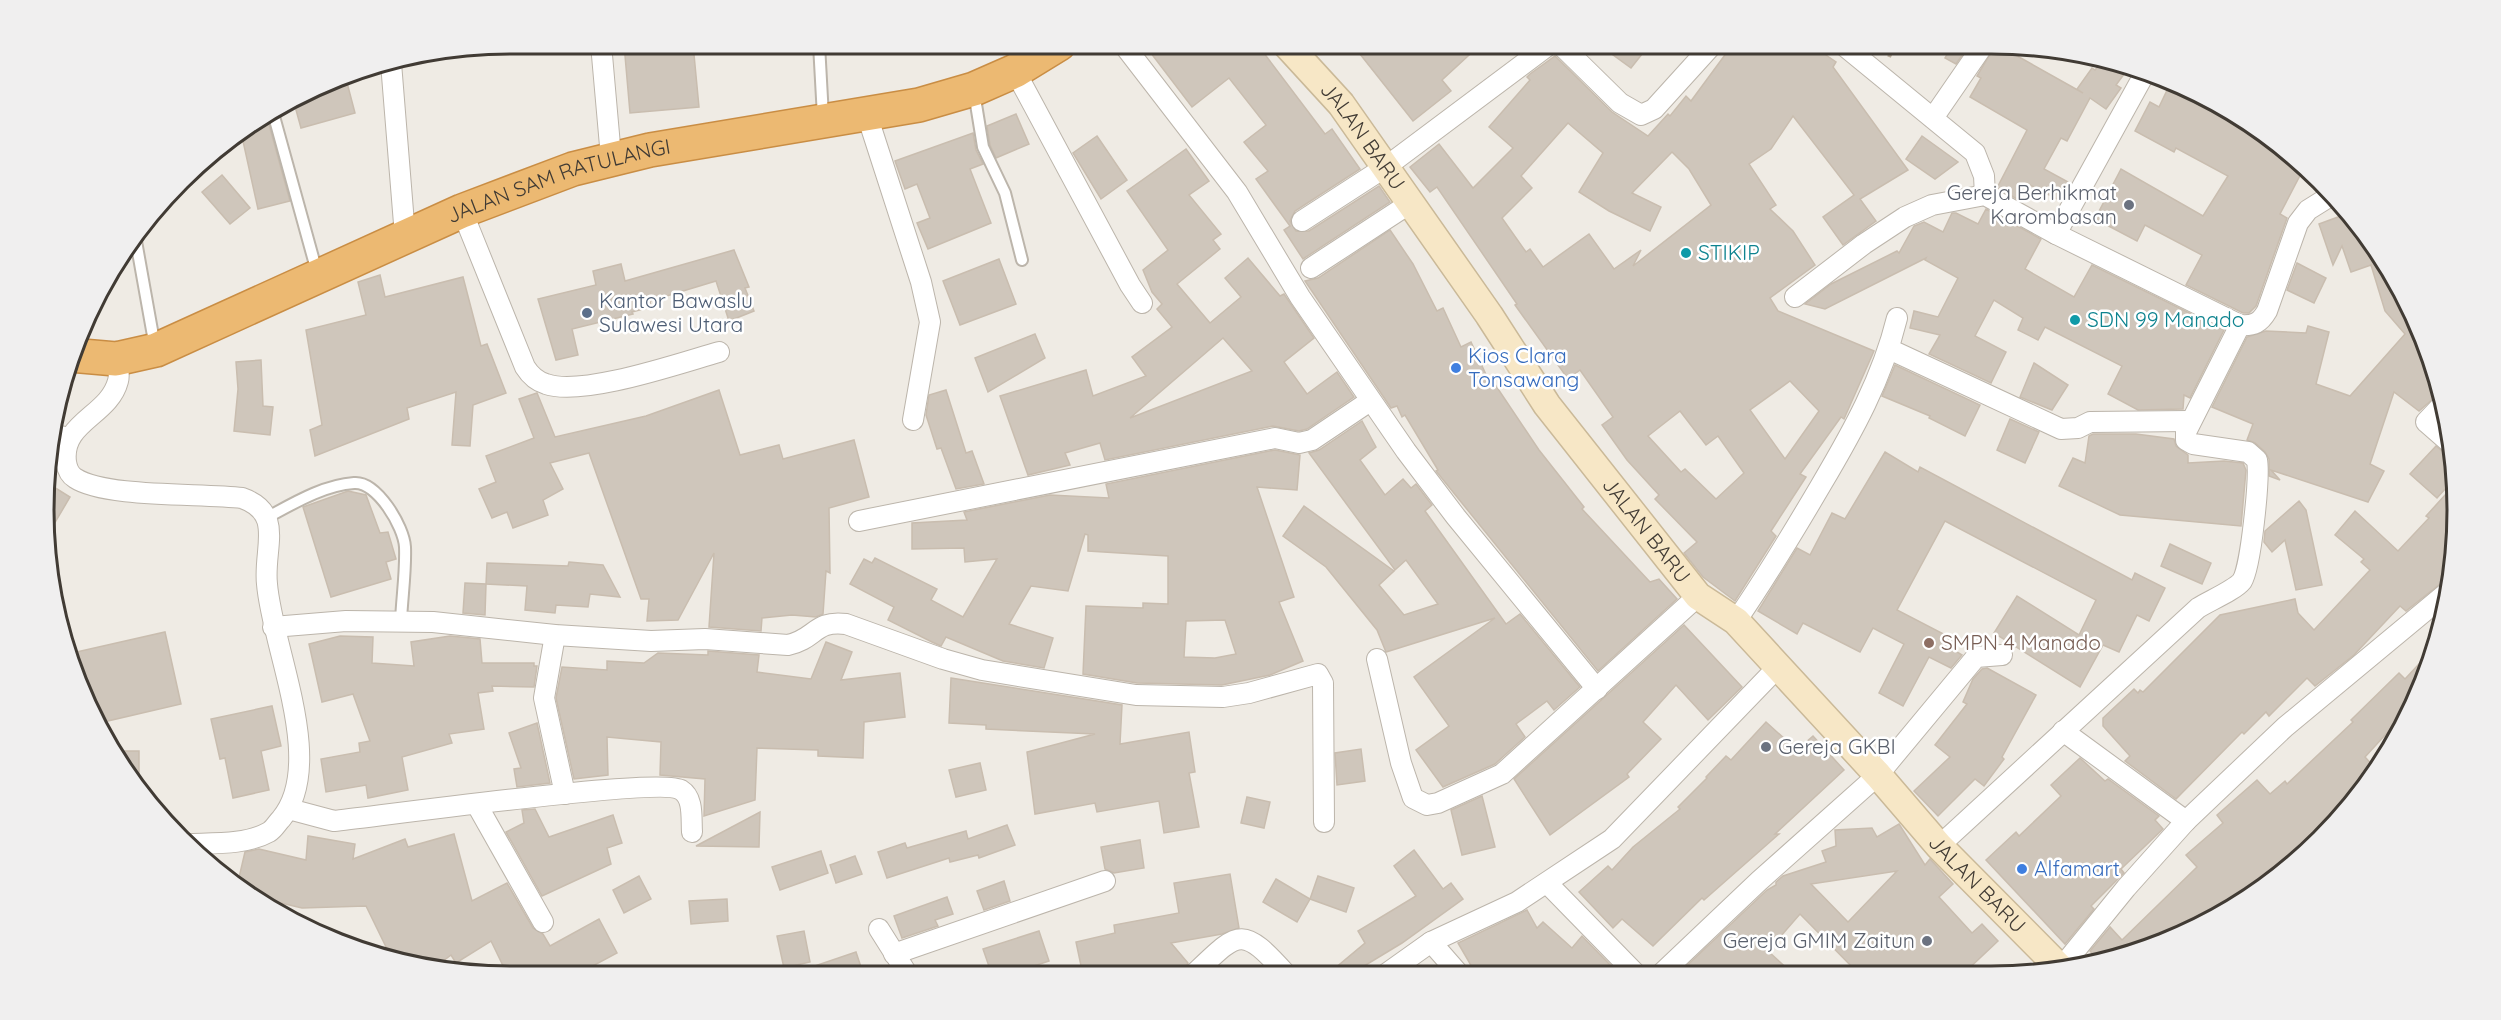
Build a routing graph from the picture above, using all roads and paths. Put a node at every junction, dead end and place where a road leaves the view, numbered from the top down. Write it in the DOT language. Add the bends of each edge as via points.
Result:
graph roads {
  1 [pos="602,54"];
  2 [pos="820,54"];
  3 [pos="1043,54"];
  4 [pos="1131,54"];
  5 [pos="1295,54"];
  6 [pos="1537,54"];
  7 [pos="1570,54"];
  8 [pos="1704,54"];
  9 [pos="1854,54"];
  10 [pos="1977,54"];
  11 [pos="392,70"];
  12 [pos="1015,71"];
  13 [pos="2141,79"];
  14 [pos="974,89"];
  15 [pos="866,112"];
  16 [pos="1933,118"];
  17 [pos="275,120"];
  18 [pos="823,120"];
  19 [pos="612,157"];
  20 [pos="1387,166"];
  21 [pos="1985,195"];
  22 [pos="2325,200"];
  23 [pos="1412,202"];
  24 [pos="462,211"];
  25 [pos="1302,221"];
  26 [pos="2056,234"];
  27 [pos="405,236"];
  28 [pos="137,248"];
  29 [pos="1022,260"];
  30 [pos="1311,268"];
  31 [pos="319,278"];
  32 [pos="1795,297"];
  33 [pos="1142,303"];
  34 [pos="1897,318"];
  35 [pos="2240,325"];
  36 [pos="1889,349"];
  37 [pos="156,350"];
  38 [pos="719,352"];
  39 [pos="81,356"];
  40 [pos="116,358"];
  41 [pos="1370,401"];
  42 [pos="2436,412"];
  43 [pos="913,420"];
  44 [pos="2189,421"];
  45 [pos="2440,434"];
  46 [pos="60,436"];
  47 [pos="60,437"];
  48 [pos="268,517"];
  49 [pos="859,521"];
  50 [pos="1698,596"];
  51 [pos="2438,600"];
  52 [pos="401,621"];
  53 [pos="1736,621"];
  54 [pos="273,627"];
  55 [pos="555,634"];
  56 [pos="2002,655"];
  57 [pos="1377,659"];
  58 [pos="1777,668"];
  59 [pos="1597,689"];
  60 [pos="2063,731"];
  61 [pos="1878,775"];
  62 [pos="566,794"];
  63 [pos="477,805"];
  64 [pos="289,809"];
  65 [pos="2186,820"];
  66 [pos="1324,822"];
  67 [pos="692,832"];
  68 [pos="199,843"];
  69 [pos="1939,846"];
  70 [pos="1105,880"];
  71 [pos="1548,884"];
  72 [pos="543,922"];
  73 [pos="879,929"];
  74 [pos="1431,942"];
  75 [pos="894,954"];
  76 [pos="2070,959"];
  77 [pos="2054,961"];
  78 [pos="902,966"];
  79 [pos="1202,966"];
  80 [pos="1279,966"];
  81 [pos="1397,966"];
  82 [pos="1452,966"];
  83 [pos="1628,966"];
  84 [pos="1670,966"];
  1 -- 19 [label="street"];
  2 -- 18 [label="lane"];
  3 -- 12 [label="highway, JALAN SAM RATULANGI"];
  4 -- 41 [label="street" via="1237,192 1300,297"];
  5 -- 20 [label="street, JALAN BARU" via="1341,104"];
  6 -- 20 [label="street"];
  7 -- 8 [label="street" via="1620,103 1641,115 1654,109"];
  9 -- 16 [label="street"];
  10 -- 16 [label="street"];
  11 -- 27 [label="street"];
  12 -- 14 [label="highway, JALAN SAM RATULANGI"];
  12 -- 33 [label="street"];
  13 -- 26 [label="street"];
  14 -- 15 [label="highway, JALAN SAM RATULANGI" via="919,105"];
  14 -- 29 [label="lane" via="983,147 1005,193"];
  15 -- 18 [label="highway, JALAN SAM RATULANGI"];
  15 -- 43 [label="street" via="921,282 930,322"];
  16 -- 21 [label="street" via="1975,153 1984,176"];
  17 -- 31 [label="lane"];
  18 -- 19 [label="highway, JALAN SAM RATULANGI"];
  19 -- 24 [label="highway, JALAN SAM RATULANGI"];
  20 -- 23 [label="street, JALAN BARU"];
  20 -- 25 [label="street"];
  21 -- 26 [label="street"];
  21 -- 32 [label="street" via="1932,205 1905,217"];
  22 -- 35 [label="street" via="2308,210 2298,223 2261,321 2251,326"];
  23 -- 30 [label="street"];
  23 -- 50 [label="street, JALAN BARU" via="1547,405"];
  24 -- 27 [label="highway, JALAN SAM RATULANGI"];
  24 -- 38 [label="street" via="525,367 539,381 563,387 590,384"];
  26 -- 35 [label="street"];
  27 -- 31 [label="highway, JALAN SAM RATULANGI"];
  28 -- 37 [label="lane"];
  31 -- 37 [label="highway, JALAN SAM RATULANGI"];
  34 -- 36 [label="street"];
  35 -- 44 [label="street"];
  36 -- 44 [label="street" via="2061,429 2080,428 2090,422"];
  36 -- 53 [label="street" via="1855,427 1775,565"];
  37 -- 40 [label="highway, JALAN SAM RATULANGI"];
  39 -- 40 [label="highway, JALAN SAM RATULANGI"];
  40 -- 46 [label="street" via="118,382 111,396"];
  41 -- 49 [label="street" via="1304,442 1275,438"];
  41 -- 59 [label="street" via="1456,517"];
  42 -- 45 [label="street" via="2426,422"];
  44 -- 60 [label="street" via="2186,440 2248,452 2257,460 2248,564 2243,579 2199,608"];
  47 -- 48 [label="street" via="67,468 72,477 84,483 107,490 242,498 258,503"];
  48 -- 52 [label="lane" via="306,496 356,483 375,490 391,511 405,545"];
  48 -- 54 [label="street" via="266,580"];
  50 -- 53 [label="street, JALAN BARU"];
  50 -- 59 [label="street"];
  51 -- 65 [label="street" via="2285,727"];
  52 -- 54 [label="street"];
  52 -- 55 [label="street"];
  53 -- 58 [label="street, JALAN BARU"];
  54 -- 64 [label="street" via="297,724 297,790"];
  55 -- 62 [label="street" via="544,698"];
  55 -- 66 [label="street" via="788,645 808,638 822,624 833,622 982,670 1136,695 1223,697 1318,674 1323,683"];
  56 -- 61 [label="street" via="1976,657"];
  57 -- 59 [label="street" via="1401,763 1413,798 1427,805 1502,774"];
  58 -- 61 [label="street, JALAN BARU"];
  58 -- 71 [label="street" via="1612,839"];
  60 -- 65 [label="street"];
  60 -- 69 [label="street"];
  61 -- 69 [label="street, JALAN BARU"];
  61 -- 84 [label="street"];
  62 -- 63 [label="street"];
  62 -- 67 [label="street" via="678,788 687,795"];
  63 -- 64 [label="street" via="334,820"];
  63 -- 72 [label="street"];
  64 -- 68 [label="street" via="271,831 255,837"];
  65 -- 76 [label="street"];
  69 -- 77 [label="street, JALAN BARU"];
  70 -- 75 [label="street"];
  71 -- 74 [label="street"];
  71 -- 83 [label="street"];
  73 -- 75 [label="street"];
  74 -- 81 [label="street"];
  74 -- 82 [label="street"];
  75 -- 78 [label="street"];
  79 -- 80 [label="street" via="1223,946 1244,939 1261,947"];
}
